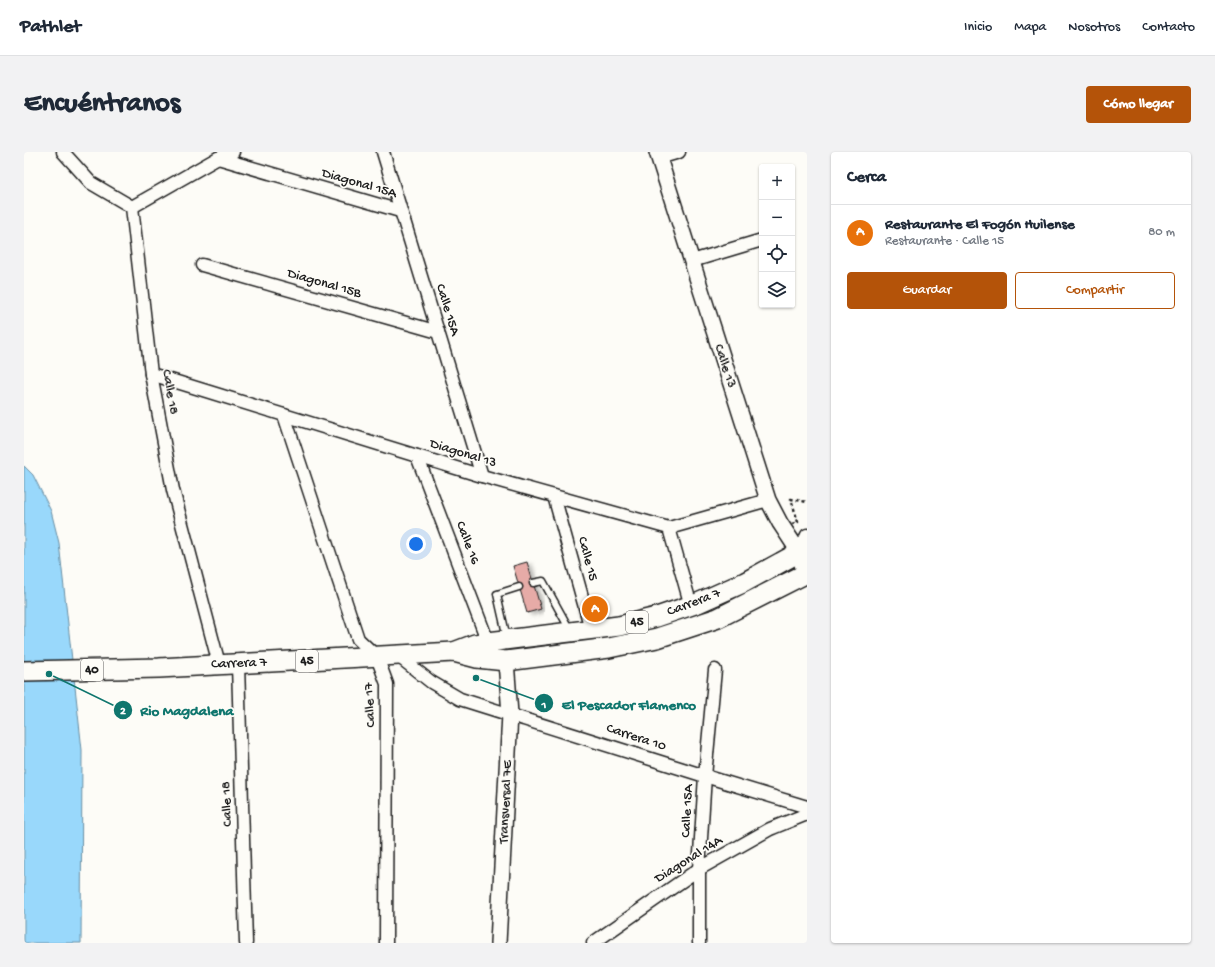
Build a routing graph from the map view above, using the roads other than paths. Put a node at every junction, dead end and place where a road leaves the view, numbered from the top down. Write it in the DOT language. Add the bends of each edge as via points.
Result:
graph roads {
  1 [pos="63,152"];
  2 [pos="233,152"];
  3 [pos="383,152"];
  4 [pos="679,152"];
  5 [pos="658,155"];
  6 [pos="218,158"];
  7 [pos="132,208"];
  8 [pos="400,211"];
  9 [pos="759,241"];
  10 [pos="692,261"];
  11 [pos="202,265"];
  12 [pos="438,332"];
  13 [pos="151,374"];
  14 [pos="284,415"];
  15 [pos="417,456"];
  16 [pos="482,476"];
  17 [pos="554,496"];
  18 [pos="768,500"];
  19 [pos="669,528"];
  20 [pos="807,535"];
  21 [pos="803,550"];
  22 [pos="806,577"];
  23 [pos="533,583"];
  24 [pos="519,587"];
  25 [pos="691,606"];
  26 [pos="591,629"];
  27 [pos="571,632"];
  28 [pos="507,638"];
  29 [pos="488,642"];
  30 [pos="454,652"];
  31 [pos="397,656"];
  32 [pos="377,657"];
  33 [pos="506,661"];
  34 [pos="219,664"];
  35 [pos="238,664"];
  36 [pos="159,668"];
  37 [pos="715,670"];
  38 [pos="24,671"];
  39 [pos="510,714"];
  40 [pos="705,776"];
  41 [pos="807,807"];
  42 [pos="807,814"];
  43 [pos="699,869"];
  44 [pos="598,941"];
  45 [pos="246,943"];
  46 [pos="386,943"];
  47 [pos="498,943"];
  48 [pos="700,943"];
  1 -- 7 [label="street" via="91,183"];
  2 -- 6 [label="street"];
  3 -- 8 [label="street, Calle 15A"];
  4 -- 5 [label="street"];
  5 -- 10 [label="street, Calle 13"];
  6 -- 7 [label="street"];
  6 -- 8 [label="street, Diagonal 15A"];
  7 -- 13 [label="street, Calle 18"];
  8 -- 12 [label="street, Calle 15A"];
  9 -- 10 [label="street"];
  10 -- 18 [label="street, Calle 13"];
  11 -- 12 [label="street, Diagonal 15B"];
  12 -- 16 [label="street, Calle 15A"];
  13 -- 14 [label="street, Diagonal 13"];
  13 -- 34 [label="street, Calle 18" via="173,490"];
  14 -- 15 [label="street, Diagonal 13"];
  14 -- 32 [label="street, Calle 17" via="358,639"];
  15 -- 16 [label="street, Diagonal 13"];
  15 -- 29 [label="street, Calle 16"];
  16 -- 17 [label="street, Diagonal 13"];
  17 -- 19 [label="street, Diagonal 13"];
  17 -- 26 [label="street, Calle 15"];
  18 -- 19 [label="street"];
  18 -- 21 [label="street, Calle 13" via="780,524"];
  19 -- 25 [label="street"];
  20 -- 21 [label="street"];
  21 -- 22 [label="street, Calle 13"];
  21 -- 25 [label="main road, Carrera 7 / 45" via="745,582"];
  22 -- 33 [label="main road, Carrera 7 / 45" via="718,618 657,638 609,648"];
  23 -- 27 [label="lane" via="543,581"];
  24 -- 28 [label="lane" via="497,594"];
  25 -- 26 [label="main road, Carrera 7 / 45" via="657,617"];
  26 -- 27 [label="main road, Carrera 7 / 45"];
  27 -- 28 [label="main road, Carrera 7 / 45"];
  28 -- 29 [label="main road, Carrera 7 / 45"];
  29 -- 30 [label="main road, Carrera 7 / 45"];
  30 -- 31 [label="main road, Carrera 7 / 45"];
  30 -- 33 [label="main road, Carrera 7 / 45"];
  31 -- 32 [label="main road, Carrera 7 / 45"];
  31 -- 39 [label="street, Carrera 10" via="431,682 460,699"];
  32 -- 35 [label="main road, Carrera 7 / 45"];
  32 -- 46 [label="street, Calle 17" via="387,684"];
  33 -- 39 [label="street, Transversal 7E"];
  34 -- 35 [label="main road, Carrera 7 / 45"];
  34 -- 36 [label="main road, Carrera 7 / 45"];
  35 -- 45 [label="street, Calle 18"];
  36 -- 38 [label="main road, Carrera 7 / 40"];
  37 -- 40 [label="street, Calle 15A"];
  39 -- 40 [label="street, Carrera 10"];
  39 -- 47 [label="street, Transversal 7E"];
  40 -- 41 [label="street, Carrera 10"];
  40 -- 43 [label="street, Calle 15A"];
  42 -- 43 [label="street, Diagonal 14A" via="770,830"];
  43 -- 44 [label="street, Diagonal 14A"];
  43 -- 48 [label="street, Calle 15A"];
}
